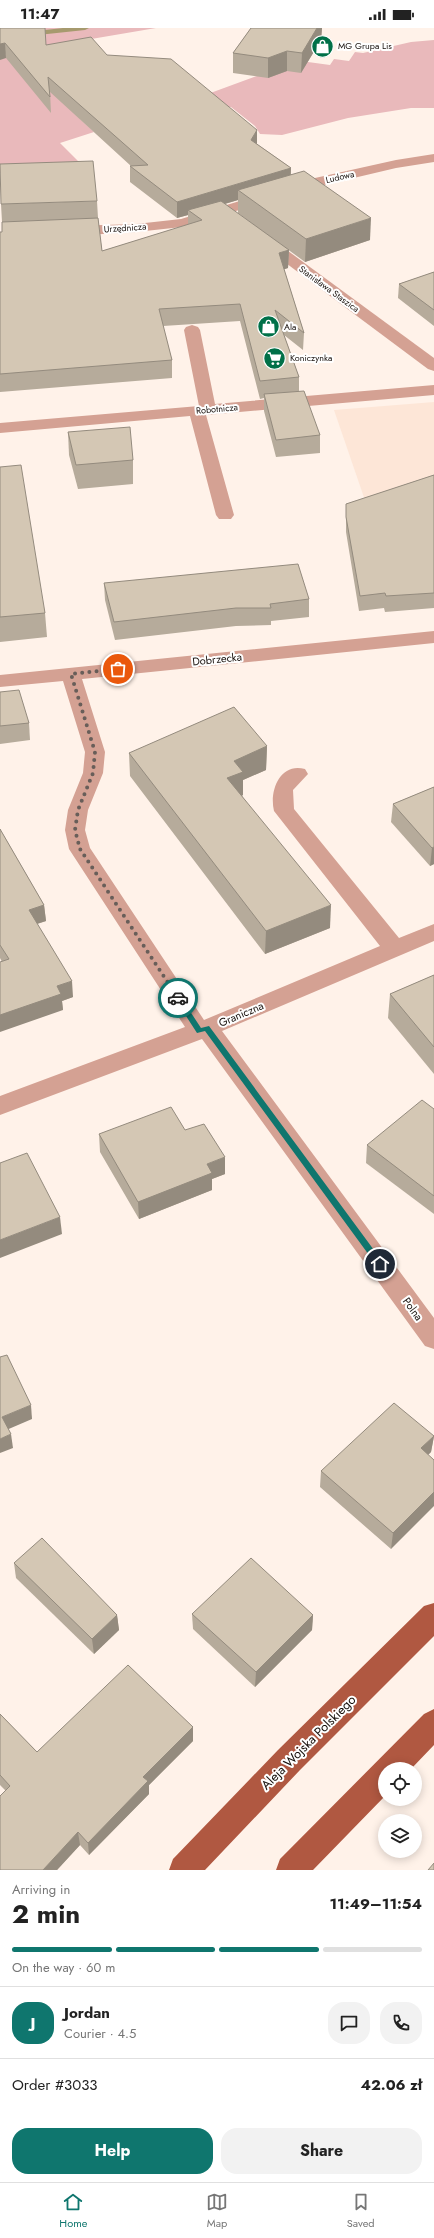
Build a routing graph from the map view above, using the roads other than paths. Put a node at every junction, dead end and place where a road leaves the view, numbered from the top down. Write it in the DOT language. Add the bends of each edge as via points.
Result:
graph roads {
  1 [pos="434,158"];
  2 [pos="224,211"];
  3 [pos="237,220"];
  4 [pos="250,230"];
  5 [pos="56,231"];
  6 [pos="192,330"];
  7 [pos="434,366"];
  8 [pos="434,390"];
  9 [pos="202,411"];
  10 [pos="0,428"];
  11 [pos="225,515"];
  12 [pos="434,637"];
  13 [pos="71,674"];
  14 [pos="0,681"];
  15 [pos="298,774"];
  16 [pos="434,932"];
  17 [pos="395,949"];
  18 [pos="203,1029"];
  19 [pos="0,1106"];
  20 [pos="434,1338"];
  21 [pos="434,1616"];
  22 [pos="434,1724"];
  23 [pos="397,1762"];
  24 [pos="378,1781"];
  25 [pos="184,1870"];
  26 [pos="291,1870"];
  1 -- 2 [label="street, Ludowa" via="320,182"];
  2 -- 3 [label="street"];
  2 -- 5 [label="street, Urzędnicza" via="182,222 136,228"];
  4 -- 7 [label="street, Stanisława Staszica"];
  6 -- 9 [label="street"];
  8 -- 9 [label="street, Robotnicza"];
  9 -- 10 [label="street, Robotnicza"];
  9 -- 11 [label="street"];
  12 -- 13 [label="street, Dobrzecka"];
  13 -- 14 [label="street, Dobrzecka"];
  13 -- 18 [label="street, Polna" via="95,752 93,773 78,810 75,830 80,849"];
  15 -- 17 [label="street" via="288,779 280,798 284,811"];
  16 -- 17 [label="street, Graniczna"];
  17 -- 18 [label="street, Graniczna"];
  18 -- 19 [label="street, Graniczna"];
  18 -- 20 [label="street, Polna"];
  21 -- 25 [label="main road, Aleja Wojska Polskiego"];
  22 -- 23 [label="main road"];
  24 -- 26 [label="main road"];
}
